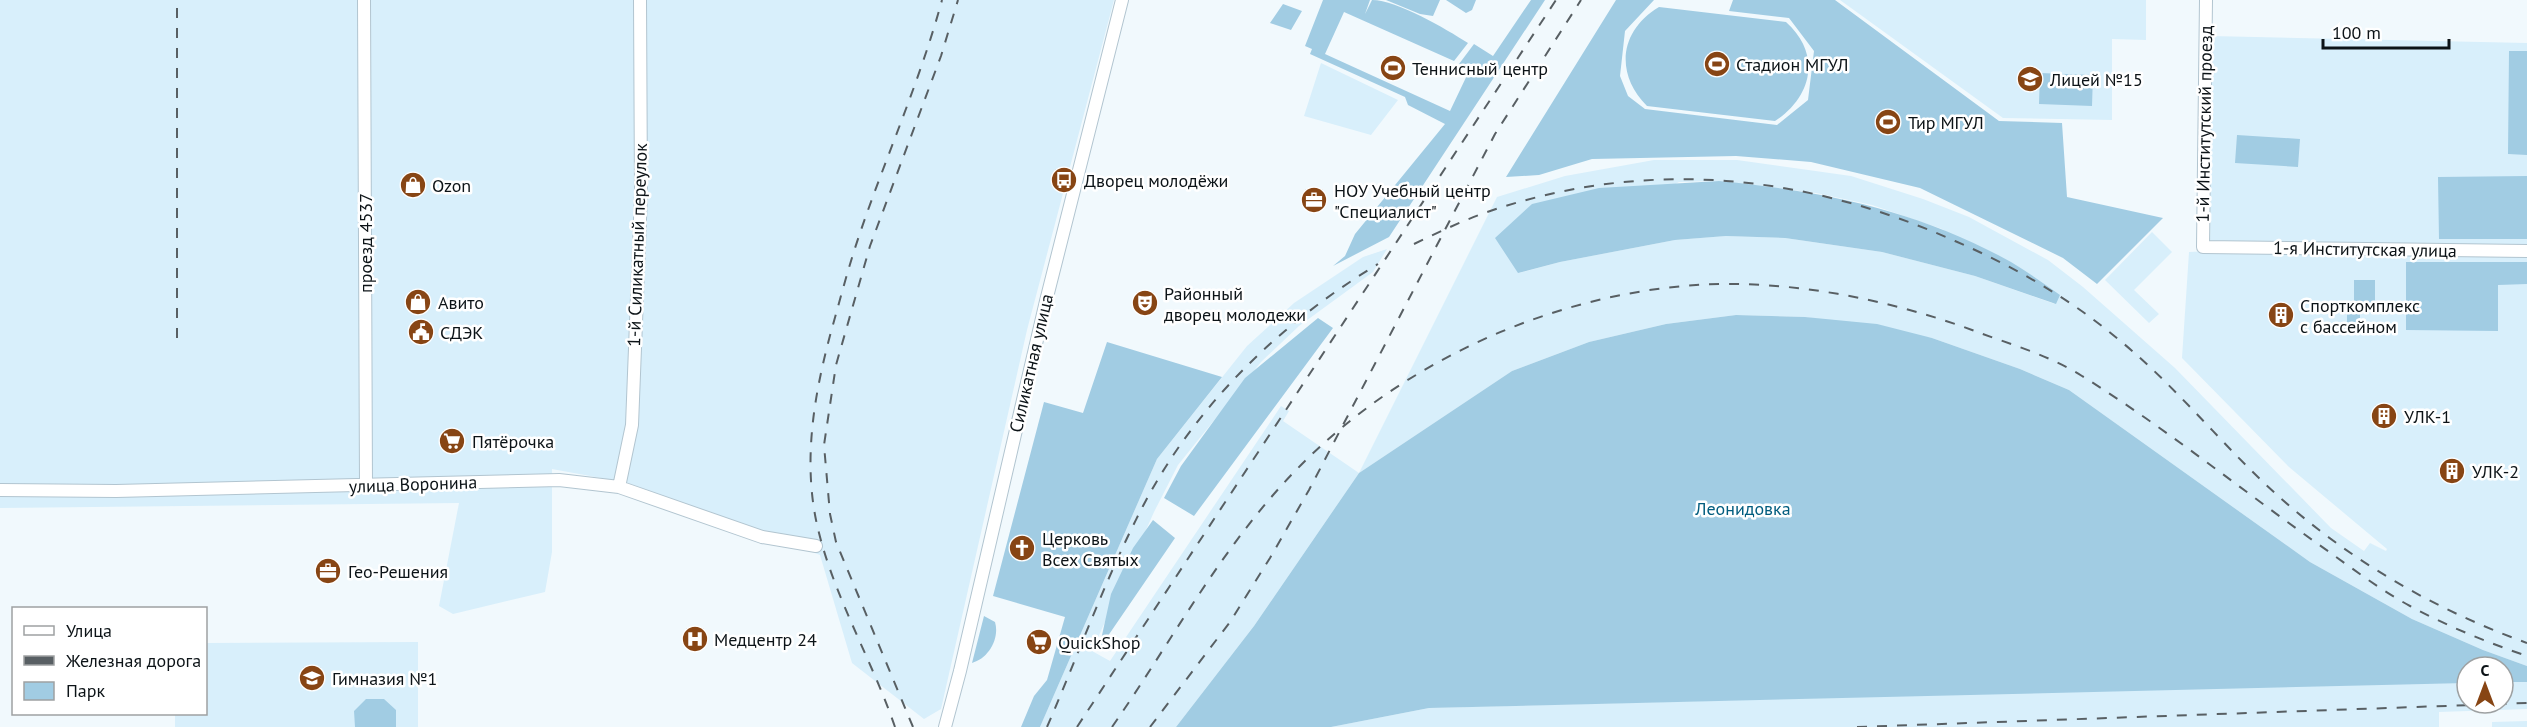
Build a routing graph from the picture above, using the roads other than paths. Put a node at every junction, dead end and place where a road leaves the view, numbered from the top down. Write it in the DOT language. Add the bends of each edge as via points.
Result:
graph roads {
  1 [pos="364,0"];
  2 [pos="640,0"];
  3 [pos="1122,0"];
  4 [pos="2206,0"];
  5 [pos="2203,247"];
  6 [pos="2527,251"];
  7 [pos="366,485"];
  8 [pos="619,488"];
  9 [pos="0,490"];
  10 [pos="816,546"];
  11 [pos="945,727"];
  1 -- 7 [label="street, проезд 4537"];
  2 -- 8 [label="street, 1-й Силикатный переулок" via="640,194 632,425"];
  3 -- 11 [label="street, Силикатная улица"];
  4 -- 5 [label="street, 1-й Институтский проезд"];
  5 -- 6 [label="street, 1-я Институтская улица"];
  7 -- 8 [label="street, улица Воронина" via="559,480"];
  7 -- 9 [label="street, улица Воронина"];
  8 -- 10 [label="street, улица Воронина" via="762,537"];
}
